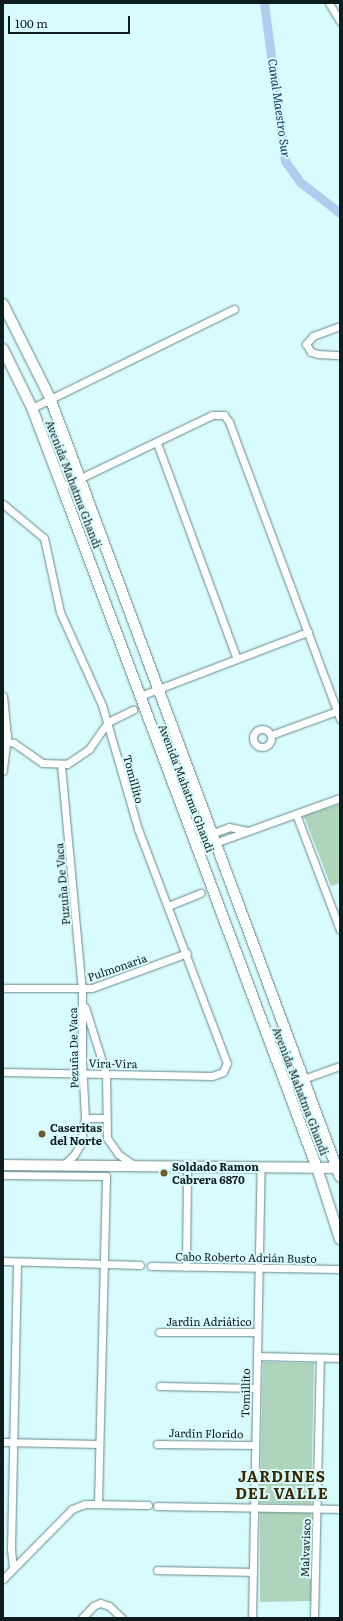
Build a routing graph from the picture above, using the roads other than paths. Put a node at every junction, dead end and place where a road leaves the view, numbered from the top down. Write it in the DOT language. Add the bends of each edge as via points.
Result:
graph roads {
  1 [pos="329,3"];
  2 [pos="340,21"];
  3 [pos="3,304"];
  4 [pos="234,309"];
  5 [pos="340,326"];
  6 [pos="3,349"];
  7 [pos="340,355"];
  8 [pos="50,398"];
  9 [pos="32,408"];
  10 [pos="157,443"];
  11 [pos="80,480"];
  12 [pos="62,487"];
  13 [pos="3,504"];
  14 [pos="308,632"];
  15 [pos="237,659"];
  16 [pos="158,689"];
  17 [pos="3,696"];
  18 [pos="140,696"];
  19 [pos="133,710"];
  20 [pos="337,711"];
  21 [pos="340,719"];
  22 [pos="108,722"];
  23 [pos="271,735"];
  24 [pos="5,741"];
  25 [pos="61,765"];
  26 [pos="3,772"];
  27 [pos="340,798"];
  28 [pos="296,814"];
  29 [pos="213,838"];
  30 [pos="196,844"];
  31 [pos="200,893"];
  32 [pos="168,906"];
  33 [pos="340,930"];
  34 [pos="187,954"];
  35 [pos="3,988"];
  36 [pos="82,990"];
  37 [pos="83,1002"];
  38 [pos="340,1066"];
  39 [pos="3,1072"];
  40 [pos="223,1072"];
  41 [pos="82,1074"];
  42 [pos="106,1074"];
  43 [pos="303,1080"];
  44 [pos="286,1085"];
  45 [pos="85,1118"];
  46 [pos="106,1118"];
  47 [pos="3,1165"];
  48 [pos="62,1166"];
  49 [pos="138,1167"];
  50 [pos="187,1167"];
  51 [pos="261,1168"];
  52 [pos="317,1168"];
  53 [pos="339,1171"];
  54 [pos="3,1175"];
  55 [pos="340,1239"];
  56 [pos="3,1261"];
  57 [pos="17,1262"];
  58 [pos="104,1264"];
  59 [pos="140,1265"];
  60 [pos="151,1266"];
  61 [pos="186,1267"];
  62 [pos="259,1268"];
  63 [pos="340,1269"];
  64 [pos="159,1332"];
  65 [pos="258,1332"];
  66 [pos="257,1356"];
  67 [pos="320,1358"];
  68 [pos="340,1358"];
  69 [pos="160,1386"];
  70 [pos="256,1388"];
  71 [pos="3,1442"];
  72 [pos="14,1442"];
  73 [pos="100,1444"];
  74 [pos="157,1444"];
  75 [pos="255,1445"];
  76 [pos="98,1504"];
  77 [pos="148,1505"];
  78 [pos="157,1506"];
  79 [pos="255,1508"];
  80 [pos="317,1509"];
  81 [pos="340,1509"];
  82 [pos="13,1568"];
  83 [pos="157,1570"];
  84 [pos="253,1572"];
  85 [pos="3,1579"];
  86 [pos="82,1618"];
  87 [pos="122,1618"];
  88 [pos="252,1618"];
  89 [pos="314,1618"];
  1 -- 2 [label="street"];
  3 -- 8 [label="main road, Avenida Mahatma Ghandi"];
  4 -- 8 [label="street"];
  5 -- 7 [label="street" via="313,336 306,344 310,352"];
  6 -- 9 [label="main road, Avenida Mahatma Ghandi"];
  8 -- 9 [label="street"];
  8 -- 11 [label="main road, Avenida Mahatma Ghandi"];
  9 -- 12 [label="main road, Avenida Mahatma Ghandi"];
  10 -- 11 [label="street"];
  10 -- 14 [label="street" via="212,415 220,414 227,418"];
  10 -- 15 [label="street"];
  11 -- 12 [label="street"];
  11 -- 16 [label="main road, Avenida Mahatma Ghandi"];
  12 -- 18 [label="main road, Avenida Mahatma Ghandi"];
  13 -- 22 [label="street, Tomillito" via="44,538 60,612"];
  14 -- 15 [label="street"];
  14 -- 20 [label="street"];
  15 -- 16 [label="street"];
  16 -- 18 [label="street"];
  16 -- 29 [label="main road, Avenida Mahatma Ghandi"];
  17 -- 24 [label="street"];
  18 -- 30 [label="main road, Avenida Mahatma Ghandi"];
  19 -- 22 [label="street"];
  20 -- 21 [label="street"];
  20 -- 23 [label="street"];
  22 -- 25 [label="street" via="84,754"];
  22 -- 32 [label="street, Tomillito" via="134,817"];
  24 -- 25 [label="street" via="43,763"];
  24 -- 26 [label="street"];
  25 -- 36 [label="street, Puzuña De Vaca"];
  27 -- 28 [label="street"];
  28 -- 29 [label="street" via="248,831"];
  28 -- 33 [label="street"];
  29 -- 30 [label="street"];
  29 -- 43 [label="main road, Avenida Mahatma Ghandi"];
  30 -- 44 [label="main road, Avenida Mahatma Ghandi"];
  31 -- 32 [label="street"];
  32 -- 34 [label="street, Tomillito"];
  34 -- 36 [label="street, Pulmonaria"];
  34 -- 40 [label="street, Tomillito" via="226,1056 227,1062"];
  35 -- 36 [label="street, Pulmonaria"];
  36 -- 37 [label="street, Puzuña De Vaca"];
  37 -- 41 [label="street, Pezuña De Vaca"];
  37 -- 42 [label="street, Pezuña De Vaca"];
  38 -- 43 [label="street"];
  39 -- 41 [label="street, Vira-Vira"];
  40 -- 42 [label="street, Vira-Vira" via="212,1076"];
  41 -- 42 [label="street, Vira-Vira"];
  41 -- 45 [label="street, Pezuña De Vaca"];
  42 -- 46 [label="street, Pezuña De Vaca"];
  43 -- 44 [label="street"];
  43 -- 53 [label="main road, Avenida Mahatma Ghandi"];
  44 -- 52 [label="main road, Avenida Mahatma Ghandi"];
  45 -- 46 [label="street"];
  45 -- 48 [label="street" via="80,1146 74,1156"];
  46 -- 49 [label="street" via="110,1145 124,1160"];
  47 -- 48 [label="main road"];
  48 -- 49 [label="main road"];
  49 -- 50 [label="main road"];
  50 -- 51 [label="main road"];
  50 -- 61 [label="street"];
  51 -- 52 [label="main road"];
  51 -- 62 [label="street, Tomillito"];
  52 -- 53 [label="main road"];
  52 -- 55 [label="main road, Avenida Mahatma Ghandi"];
  54 -- 58 [label="street" via="106,1176"];
  56 -- 57 [label="street"];
  57 -- 58 [label="street"];
  57 -- 72 [label="street"];
  58 -- 59 [label="street"];
  58 -- 73 [label="street"];
  60 -- 61 [label="street, Cabo Roberto Adrián Busto"];
  61 -- 62 [label="street, Cabo Roberto Adrián Busto"];
  62 -- 63 [label="street, Cabo Roberto Adrián Busto"];
  62 -- 65 [label="street, Tomillito"];
  64 -- 65 [label="street, Jardín Adriático"];
  65 -- 66 [label="street, Tomillito"];
  66 -- 67 [label="street"];
  66 -- 70 [label="street, Tomillito"];
  67 -- 68 [label="street"];
  67 -- 80 [label="street, Malvavisco"];
  69 -- 70 [label="street"];
  70 -- 75 [label="street, Tomillito"];
  71 -- 72 [label="street"];
  72 -- 73 [label="street"];
  72 -- 82 [label="street" via="11,1549"];
  73 -- 76 [label="street"];
  74 -- 75 [label="street, Jardín Florido"];
  75 -- 79 [label="street, Tomillito"];
  76 -- 77 [label="street"];
  76 -- 82 [label="street" via="85,1504 72,1509"];
  78 -- 79 [label="street"];
  79 -- 80 [label="street"];
  79 -- 84 [label="street, Tomillito"];
  80 -- 81 [label="street"];
  80 -- 89 [label="street, Malvavisco"];
  82 -- 85 [label="street"];
  83 -- 84 [label="street"];
  84 -- 88 [label="street, Tomillito"];
  86 -- 87 [label="street" via="93,1606 100,1603 109,1606"];
}
